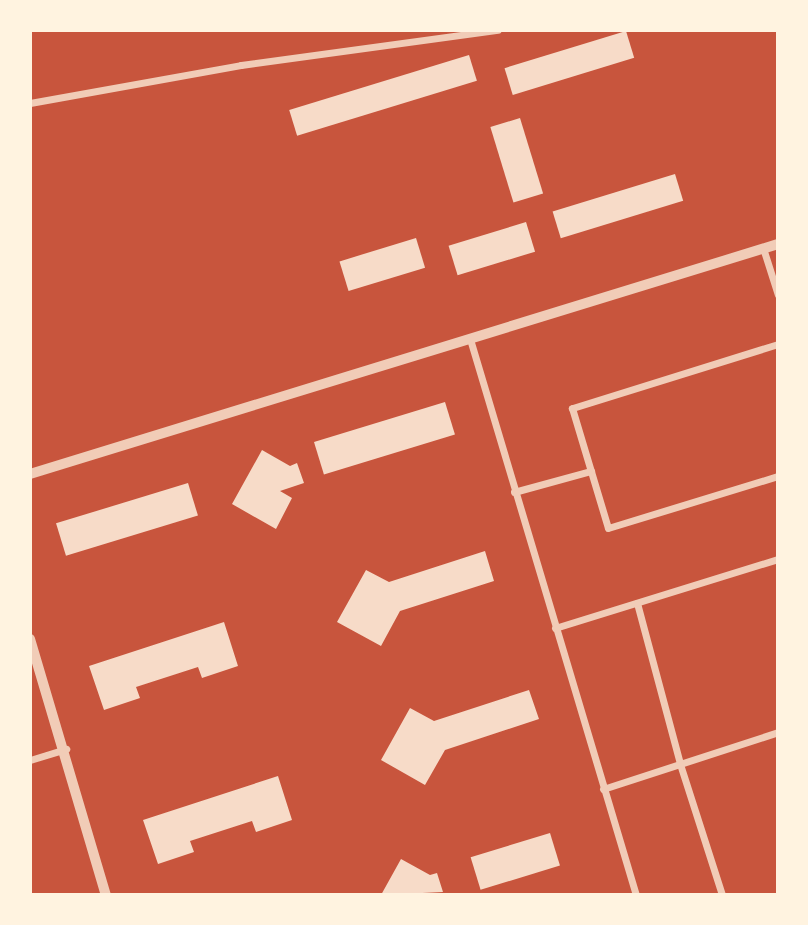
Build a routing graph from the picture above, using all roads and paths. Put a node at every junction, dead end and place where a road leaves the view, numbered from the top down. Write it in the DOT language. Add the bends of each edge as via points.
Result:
graph roads {
  1 [pos="498,30"];
  2 [pos="30,103"];
  3 [pos="778,244"];
  4 [pos="763,248"];
  5 [pos="778,295"];
  6 [pos="470,339"];
  7 [pos="778,344"];
  8 [pos="591,471"];
  9 [pos="30,474"];
  10 [pos="778,476"];
  11 [pos="514,492"];
  12 [pos="778,559"];
  13 [pos="637,603"];
  14 [pos="555,628"];
  15 [pos="30,639"];
  16 [pos="778,732"];
  17 [pos="66,749"];
  18 [pos="30,760"];
  19 [pos="680,764"];
  20 [pos="603,789"];
  21 [pos="106,895"];
  22 [pos="636,895"];
  23 [pos="722,895"];
  1 -- 2 [label="street" via="241,65"];
  3 -- 4 [label="street"];
  4 -- 5 [label="street"];
  4 -- 6 [label="street"];
  6 -- 9 [label="street"];
  6 -- 11 [label="street"];
  7 -- 8 [label="street" via="572,408"];
  8 -- 10 [label="street" via="608,528"];
  8 -- 11 [label="street"];
  11 -- 14 [label="street"];
  12 -- 13 [label="street"];
  13 -- 14 [label="street"];
  13 -- 19 [label="street"];
  14 -- 20 [label="street"];
  15 -- 17 [label="street"];
  16 -- 19 [label="street"];
  17 -- 18 [label="street"];
  17 -- 21 [label="street"];
  19 -- 20 [label="street"];
  19 -- 23 [label="street"];
  20 -- 22 [label="street"];
}
